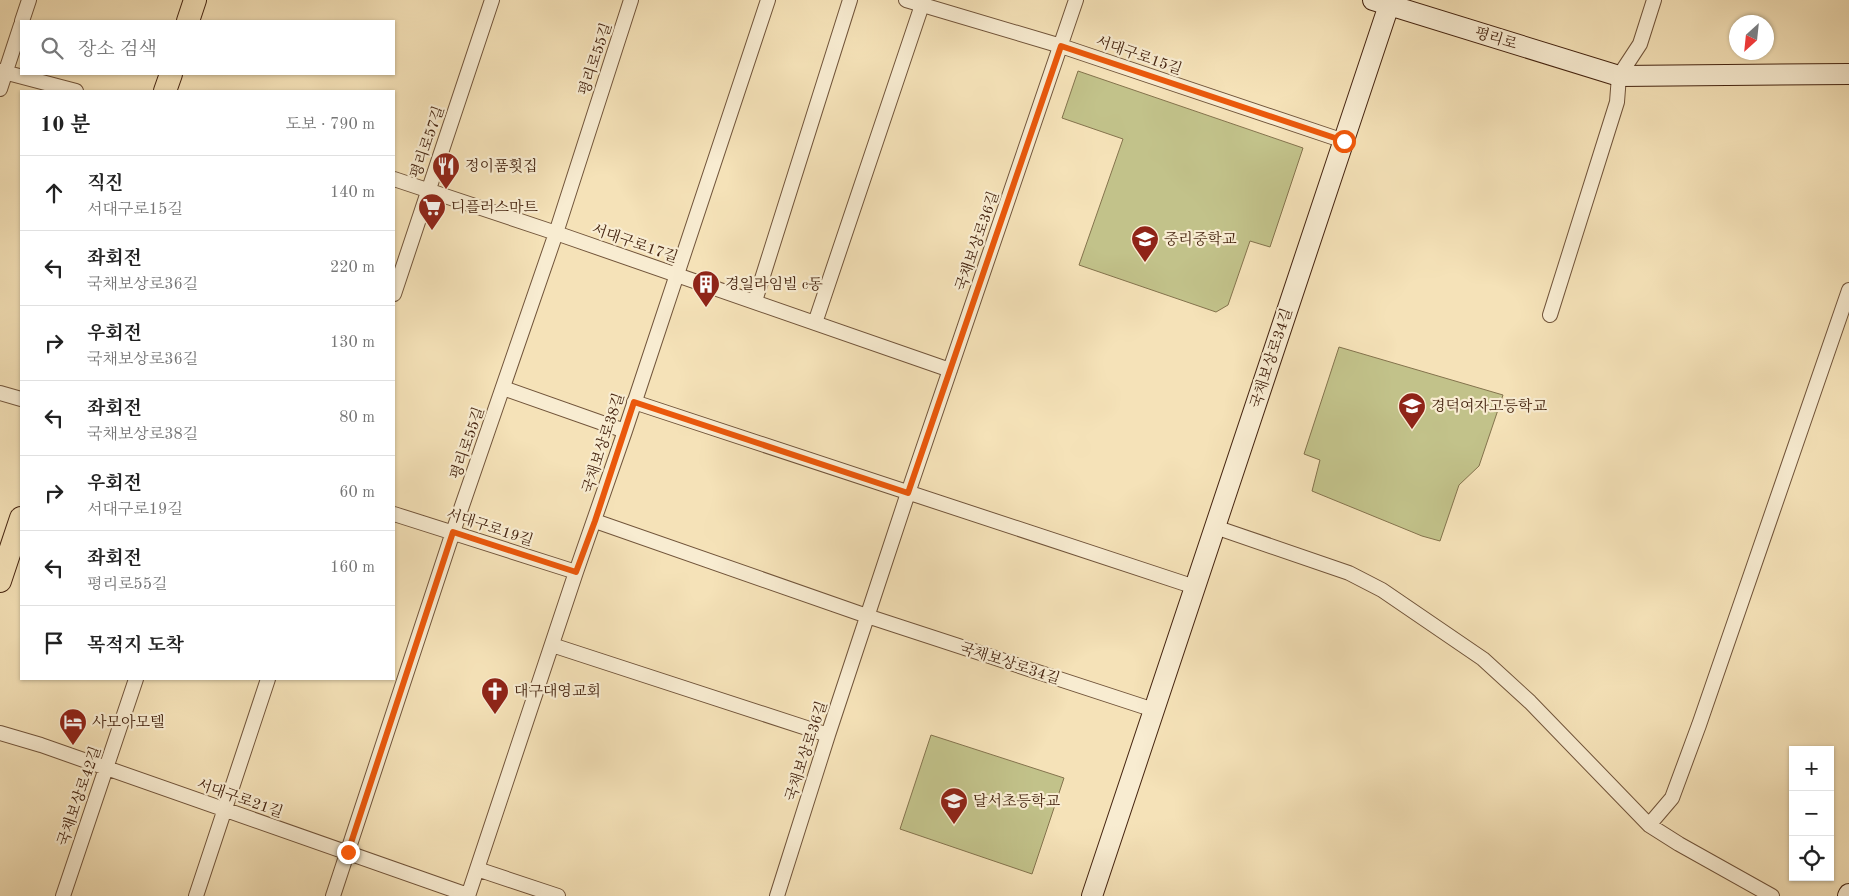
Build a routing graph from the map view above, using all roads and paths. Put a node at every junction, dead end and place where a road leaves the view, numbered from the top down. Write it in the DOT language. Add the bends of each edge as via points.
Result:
graph roads {
  1 [pos="30,0"];
  2 [pos="196,0"];
  3 [pos="492,0"];
  4 [pos="632,0"];
  5 [pos="768,0"];
  6 [pos="850,0"];
  7 [pos="906,0"];
  8 [pos="1076,0"];
  9 [pos="1654,0"];
  10 [pos="1395,4"];
  11 [pos="922,5"];
  12 [pos="23,20"];
  13 [pos="188,20"];
  14 [pos="20,28"];
  15 [pos="1061,46"];
  16 [pos="3,72"];
  17 [pos="1849,74"];
  18 [pos="171,75"];
  19 [pos="1619,76"];
  20 [pos="0,89"];
  21 [pos="72,90"];
  22 [pos="165,90"];
  23 [pos="1344,141"];
  24 [pos="395,179"];
  25 [pos="428,191"];
  26 [pos="556,233"];
  27 [pos="677,275"];
  28 [pos="1849,290"];
  29 [pos="395,291"];
  30 [pos="755,301"];
  31 [pos="1550,316"];
  32 [pos="815,323"];
  33 [pos="950,370"];
  34 [pos="503,388"];
  35 [pos="0,392"];
  36 [pos="20,399"];
  37 [pos="634,402"];
  38 [pos="625,431"];
  39 [pos="908,493"];
  40 [pos="395,514"];
  41 [pos="20,521"];
  42 [pos="595,521"];
  43 [pos="1215,526"];
  44 [pos="453,532"];
  45 [pos="576,572"];
  46 [pos="0,581"];
  47 [pos="1195,587"];
  48 [pos="867,616"];
  49 [pos="552,645"];
  50 [pos="136,680"];
  51 [pos="268,680"];
  52 [pos="1154,710"];
  53 [pos="0,733"];
  54 [pos="828,735"];
  55 [pos="106,768"];
  56 [pos="225,810"];
  57 [pos="1649,825"];
  58 [pos="348,852"];
  59 [pos="476,870"];
  60 [pos="468,895"];
  61 [pos="63,896"];
  62 [pos="196,896"];
  63 [pos="333,896"];
  64 [pos="558,896"];
  65 [pos="777,896"];
  66 [pos="1092,896"];
  67 [pos="1772,896"];
  1 -- 12 [label="street"];
  2 -- 13 [label="main road"];
  3 -- 25 [label="street, 평리로57길"];
  4 -- 26 [label="street, 평리로55길"];
  5 -- 27 [label="street, 국채보상로38길"];
  6 -- 30 [label="street"];
  7 -- 11 [label="street, 서대구로15길"];
  8 -- 15 [label="street, 국채보상로36길"];
  9 -- 19 [label="street" via="1640,44"];
  10 -- 19 [label="main road, 평리로"];
  10 -- 23 [label="main road, 국채보상로34길"];
  11 -- 15 [label="street, 서대구로15길"];
  11 -- 32 [label="street"];
  14 -- 16 [label="street"];
  15 -- 23 [label="street, 서대구로15길"];
  15 -- 33 [label="street, 국채보상로36길"];
  16 -- 20 [label="street"];
  16 -- 21 [label="street"];
  17 -- 19 [label="main road, 평리로"];
  18 -- 22 [label="main road"];
  19 -- 31 [label="street" via="1617,102"];
  23 -- 43 [label="main road, 국채보상로34길"];
  24 -- 25 [label="street, 서대구로17길"];
  25 -- 26 [label="street, 서대구로17길"];
  25 -- 29 [label="street, 평리로57길"];
  26 -- 27 [label="street, 서대구로17길"];
  26 -- 34 [label="street, 평리로55길"];
  27 -- 30 [label="street, 서대구로17길"];
  27 -- 37 [label="street, 국채보상로38길"];
  28 -- 57 [label="street" via="1696,734 1672,798"];
  30 -- 32 [label="street, 서대구로17길"];
  32 -- 33 [label="street, 서대구로17길"];
  33 -- 39 [label="street, 국채보상로36길"];
  34 -- 38 [label="street"];
  34 -- 44 [label="street, 평리로55길"];
  35 -- 36 [label="street"];
  37 -- 38 [label="street, 국채보상로38길"];
  37 -- 39 [label="street"];
  38 -- 42 [label="street, 국채보상로38길"];
  39 -- 47 [label="street"];
  39 -- 48 [label="street, 국채보상로36길"];
  40 -- 44 [label="street, 서대구로19길"];
  41 -- 46 [label="main road"];
  42 -- 45 [label="street, 국채보상로38길"];
  42 -- 48 [label="street"];
  43 -- 47 [label="main road, 국채보상로34길"];
  43 -- 57 [label="street" via="1349,573 1382,590 1483,659 1530,702"];
  44 -- 45 [label="street, 서대구로19길"];
  44 -- 58 [label="street, 평리로55길"];
  45 -- 49 [label="street, 국채보상로38길"];
  47 -- 52 [label="main road, 국채보상로34길"];
  48 -- 52 [label="street, 국채보상로34길"];
  48 -- 54 [label="street, 국채보상로36길"];
  49 -- 54 [label="street"];
  49 -- 59 [label="street, 국채보상로38길"];
  50 -- 55 [label="street, 국채보상로42길"];
  51 -- 56 [label="street"];
  52 -- 66 [label="main road, 국채보상로34길"];
  53 -- 55 [label="street, 서대구로21길"];
  54 -- 65 [label="street, 국채보상로36길"];
  55 -- 56 [label="street, 서대구로21길"];
  55 -- 61 [label="street, 국채보상로42길"];
  56 -- 58 [label="street, 서대구로21길"];
  56 -- 62 [label="street"];
  57 -- 67 [label="street"];
  58 -- 60 [label="street, 서대구로21길"];
  58 -- 63 [label="street, 평리로55길"];
  59 -- 60 [label="street, 국채보상로38길"];
  59 -- 64 [label="street"];
}
